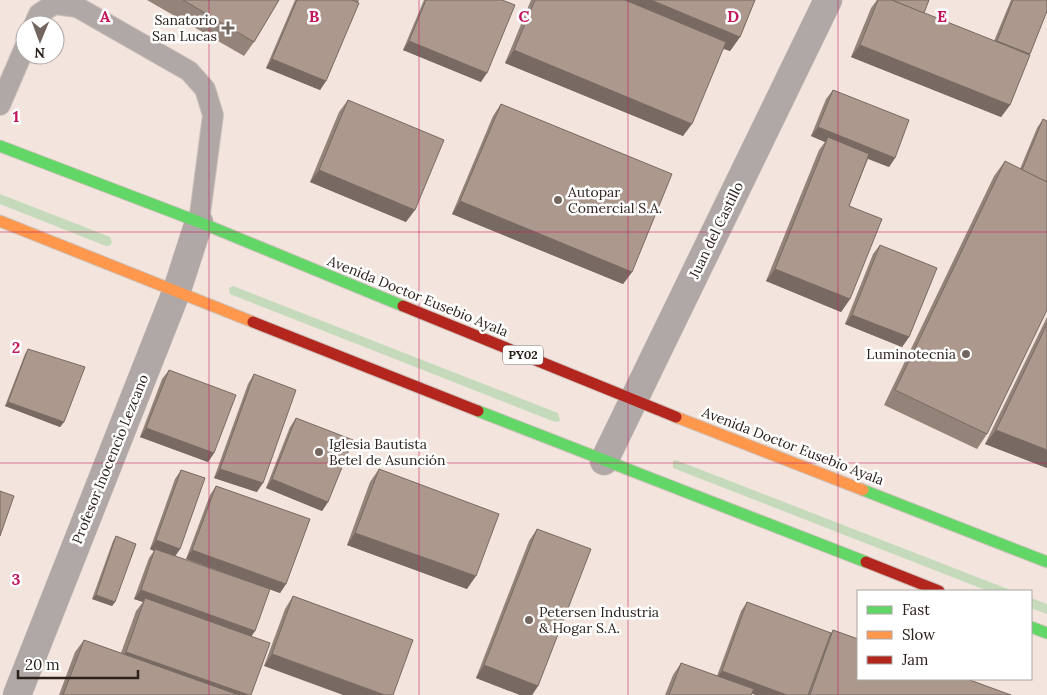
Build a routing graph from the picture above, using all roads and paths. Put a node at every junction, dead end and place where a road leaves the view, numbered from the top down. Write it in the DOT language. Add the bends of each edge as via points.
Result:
graph roads {
  1 [pos="828,0"];
  2 [pos="39,15"];
  3 [pos="17,65"];
  4 [pos="0,105"];
  5 [pos="0,146"];
  6 [pos="0,221"];
  7 [pos="199,222"];
  8 [pos="177,290"];
  9 [pos="633,400"];
  10 [pos="604,461"];
  11 [pos="1047,562"];
  12 [pos="936,590"];
  13 [pos="1032,627"];
  14 [pos="1047,633"];
  15 [pos="17,695"];
  1 -- 9 [label="street, Juan del Castillo"];
  2 -- 7 [label="lane" via="54,4 77,7 189,71 205,89 213,115"];
  3 -- 4 [label="lane"];
  5 -- 7 [label="highway, Avenida Doctor Eusebio Ayala / PY02"];
  6 -- 8 [label="highway"];
  7 -- 8 [label="street, Profesor Inocencio Lezcano"];
  7 -- 9 [label="highway, Avenida Doctor Eusebio Ayala / PY02"];
  8 -- 10 [label="highway"];
  8 -- 15 [label="street, Profesor Inocencio Lezcano"];
  9 -- 10 [label="street, Juan del Castillo"];
  9 -- 11 [label="highway, Avenida Doctor Eusebio Ayala / PY02"];
  10 -- 12 [label="highway"];
  13 -- 14 [label="highway"];
}
